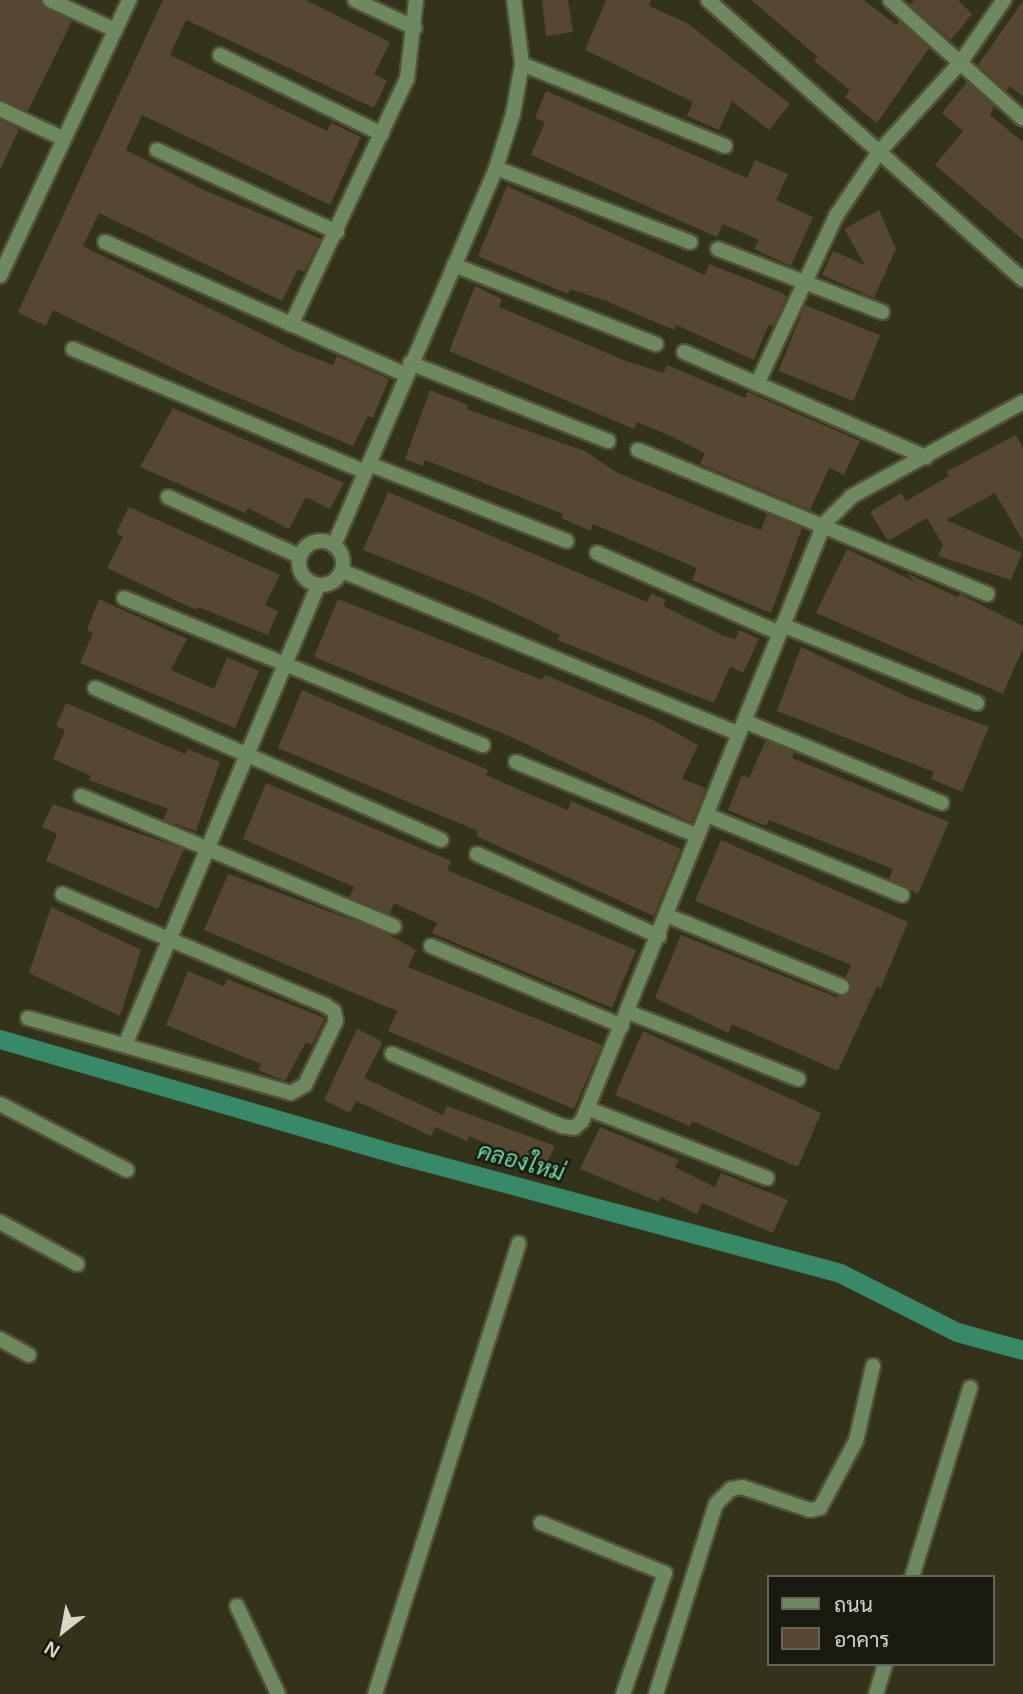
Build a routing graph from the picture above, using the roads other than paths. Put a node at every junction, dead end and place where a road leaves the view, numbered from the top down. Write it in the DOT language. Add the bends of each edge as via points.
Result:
graph roads {
  1 [pos="50,0"];
  2 [pos="129,0"];
  3 [pos="355,0"];
  4 [pos="416,0"];
  5 [pos="514,0"];
  6 [pos="708,0"];
  7 [pos="890,0"];
  8 [pos="1004,0"];
  9 [pos="415,28"];
  10 [pos="115,30"];
  11 [pos="220,55"];
  12 [pos="960,63"];
  13 [pos="522,64"];
  14 [pos="0,108"];
  15 [pos="1023,119"];
  16 [pos="382,134"];
  17 [pos="62,138"];
  18 [pos="726,146"];
  19 [pos="157,150"];
  20 [pos="879,152"];
  21 [pos="496,168"];
  22 [pos="337,232"];
  23 [pos="105,242"];
  24 [pos="690,242"];
  25 [pos="718,248"];
  26 [pos="454,265"];
  27 [pos="0,276"];
  28 [pos="1023,280"];
  29 [pos="802,283"];
  30 [pos="882,312"];
  31 [pos="291,325"];
  32 [pos="656,344"];
  33 [pos="73,349"];
  34 [pos="684,352"];
  35 [pos="408,369"];
  36 [pos="757,384"];
  37 [pos="1019,405"];
  38 [pos="1023,422"];
  39 [pos="608,441"];
  40 [pos="638,450"];
  41 [pos="926,457"];
  42 [pos="367,468"];
  43 [pos="168,497"];
  44 [pos="824,524"];
  45 [pos="566,541"];
  46 [pos="334,545"];
  47 [pos="597,553"];
  48 [pos="299,556"];
  49 [pos="342,571"];
  50 [pos="318,586"];
  51 [pos="988,594"];
  52 [pos="124,598"];
  53 [pos="780,629"];
  54 [pos="285,666"];
  55 [pos="94,688"];
  56 [pos="977,704"];
  57 [pos="741,727"];
  58 [pos="483,745"];
  59 [pos="247,753"];
  60 [pos="516,762"];
  61 [pos="81,796"];
  62 [pos="942,803"];
  63 [pos="707,815"];
  64 [pos="698,836"];
  65 [pos="441,840"];
  66 [pos="207,848"];
  67 [pos="477,854"];
  68 [pos="62,894"];
  69 [pos="902,895"];
  70 [pos="666,915"];
  71 [pos="394,926"];
  72 [pos="659,936"];
  73 [pos="170,937"];
  74 [pos="431,946"];
  75 [pos="842,987"];
  76 [pos="628,1012"];
  77 [pos="28,1018"];
  78 [pos="622,1026"];
  79 [pos="125,1045"];
  80 [pos="392,1054"];
  81 [pos="798,1079"];
  82 [pos="0,1104"];
  83 [pos="589,1109"];
  84 [pos="127,1170"];
  85 [pos="767,1178"];
  86 [pos="0,1222"];
  87 [pos="519,1243"];
  88 [pos="77,1264"];
  89 [pos="0,1339"];
  90 [pos="29,1355"];
  91 [pos="873,1366"];
  92 [pos="970,1388"];
  93 [pos="541,1522"];
  94 [pos="913,1575"];
  95 [pos="237,1606"];
  96 [pos="884,1666"];
  97 [pos="278,1694"];
  98 [pos="375,1694"];
  99 [pos="623,1694"];
  100 [pos="656,1694"];
  101 [pos="876,1694"];
  1 -- 10 [label="street"];
  2 -- 10 [label="street"];
  3 -- 9 [label="street"];
  4 -- 9 [label="street"];
  5 -- 13 [label="street"];
  6 -- 20 [label="street"];
  7 -- 12 [label="street"];
  8 -- 12 [label="street"];
  9 -- 16 [label="street" via="411,68"];
  10 -- 17 [label="street"];
  11 -- 16 [label="street"];
  12 -- 15 [label="street"];
  12 -- 20 [label="street"];
  13 -- 18 [label="street"];
  13 -- 21 [label="street"];
  14 -- 17 [label="street"];
  16 -- 22 [label="street"];
  17 -- 27 [label="street"];
  19 -- 22 [label="street"];
  20 -- 28 [label="street"];
  20 -- 29 [label="street" via="836,216"];
  21 -- 24 [label="street"];
  21 -- 26 [label="street"];
  22 -- 31 [label="street"];
  23 -- 31 [label="street"];
  25 -- 29 [label="street"];
  26 -- 32 [label="street"];
  26 -- 35 [label="street"];
  29 -- 30 [label="street"];
  29 -- 36 [label="street"];
  31 -- 35 [label="street"];
  33 -- 42 [label="street"];
  34 -- 36 [label="street"];
  35 -- 39 [label="street"];
  35 -- 42 [label="street"];
  36 -- 41 [label="street"];
  37 -- 38 [label="street"];
  37 -- 41 [label="street"];
  40 -- 44 [label="street"];
  41 -- 44 [label="street" via="852,496"];
  42 -- 45 [label="street"];
  42 -- 46 [label="street"];
  43 -- 48 [label="street"];
  44 -- 51 [label="street"];
  44 -- 53 [label="street"];
  46 -- 48 [label="street" via="313,542"];
  46 -- 49 [label="street" via="342,557"];
  47 -- 53 [label="street"];
  48 -- 50 [label="street" via="300,572"];
  49 -- 50 [label="street" via="333,583"];
  49 -- 57 [label="street"];
  50 -- 54 [label="street"];
  52 -- 54 [label="street"];
  53 -- 56 [label="street"];
  53 -- 57 [label="street"];
  54 -- 58 [label="street"];
  54 -- 59 [label="street"];
  55 -- 59 [label="street"];
  57 -- 62 [label="street"];
  57 -- 63 [label="street"];
  59 -- 65 [label="street"];
  59 -- 66 [label="street"];
  60 -- 64 [label="street"];
  61 -- 66 [label="street"];
  63 -- 64 [label="street"];
  63 -- 69 [label="street"];
  64 -- 70 [label="street"];
  66 -- 71 [label="street"];
  66 -- 73 [label="street"];
  67 -- 72 [label="street"];
  68 -- 73 [label="street"];
  70 -- 72 [label="street"];
  70 -- 75 [label="street"];
  72 -- 76 [label="street"];
  73 -- 79 [label="street"];
  73 -- 79 [label="street" via="325,1005 334,1011 336,1021 299,1092 277,1091"];
  74 -- 78 [label="street"];
  76 -- 78 [label="street"];
  76 -- 81 [label="street"];
  77 -- 79 [label="street"];
  78 -- 83 [label="street"];
  80 -- 83 [label="street" via="562,1126 574,1128"];
  82 -- 84 [label="street"];
  83 -- 85 [label="street"];
  86 -- 88 [label="street"];
  87 -- 98 [label="street"];
  89 -- 90 [label="street"];
  91 -- 100 [label="street" via="856,1441 820,1508 810,1510 743,1487 731,1489 716,1504"];
  92 -- 94 [label="street"];
  93 -- 99 [label="street" via="665,1573"];
  95 -- 97 [label="street"];
  96 -- 101 [label="street"];
}
